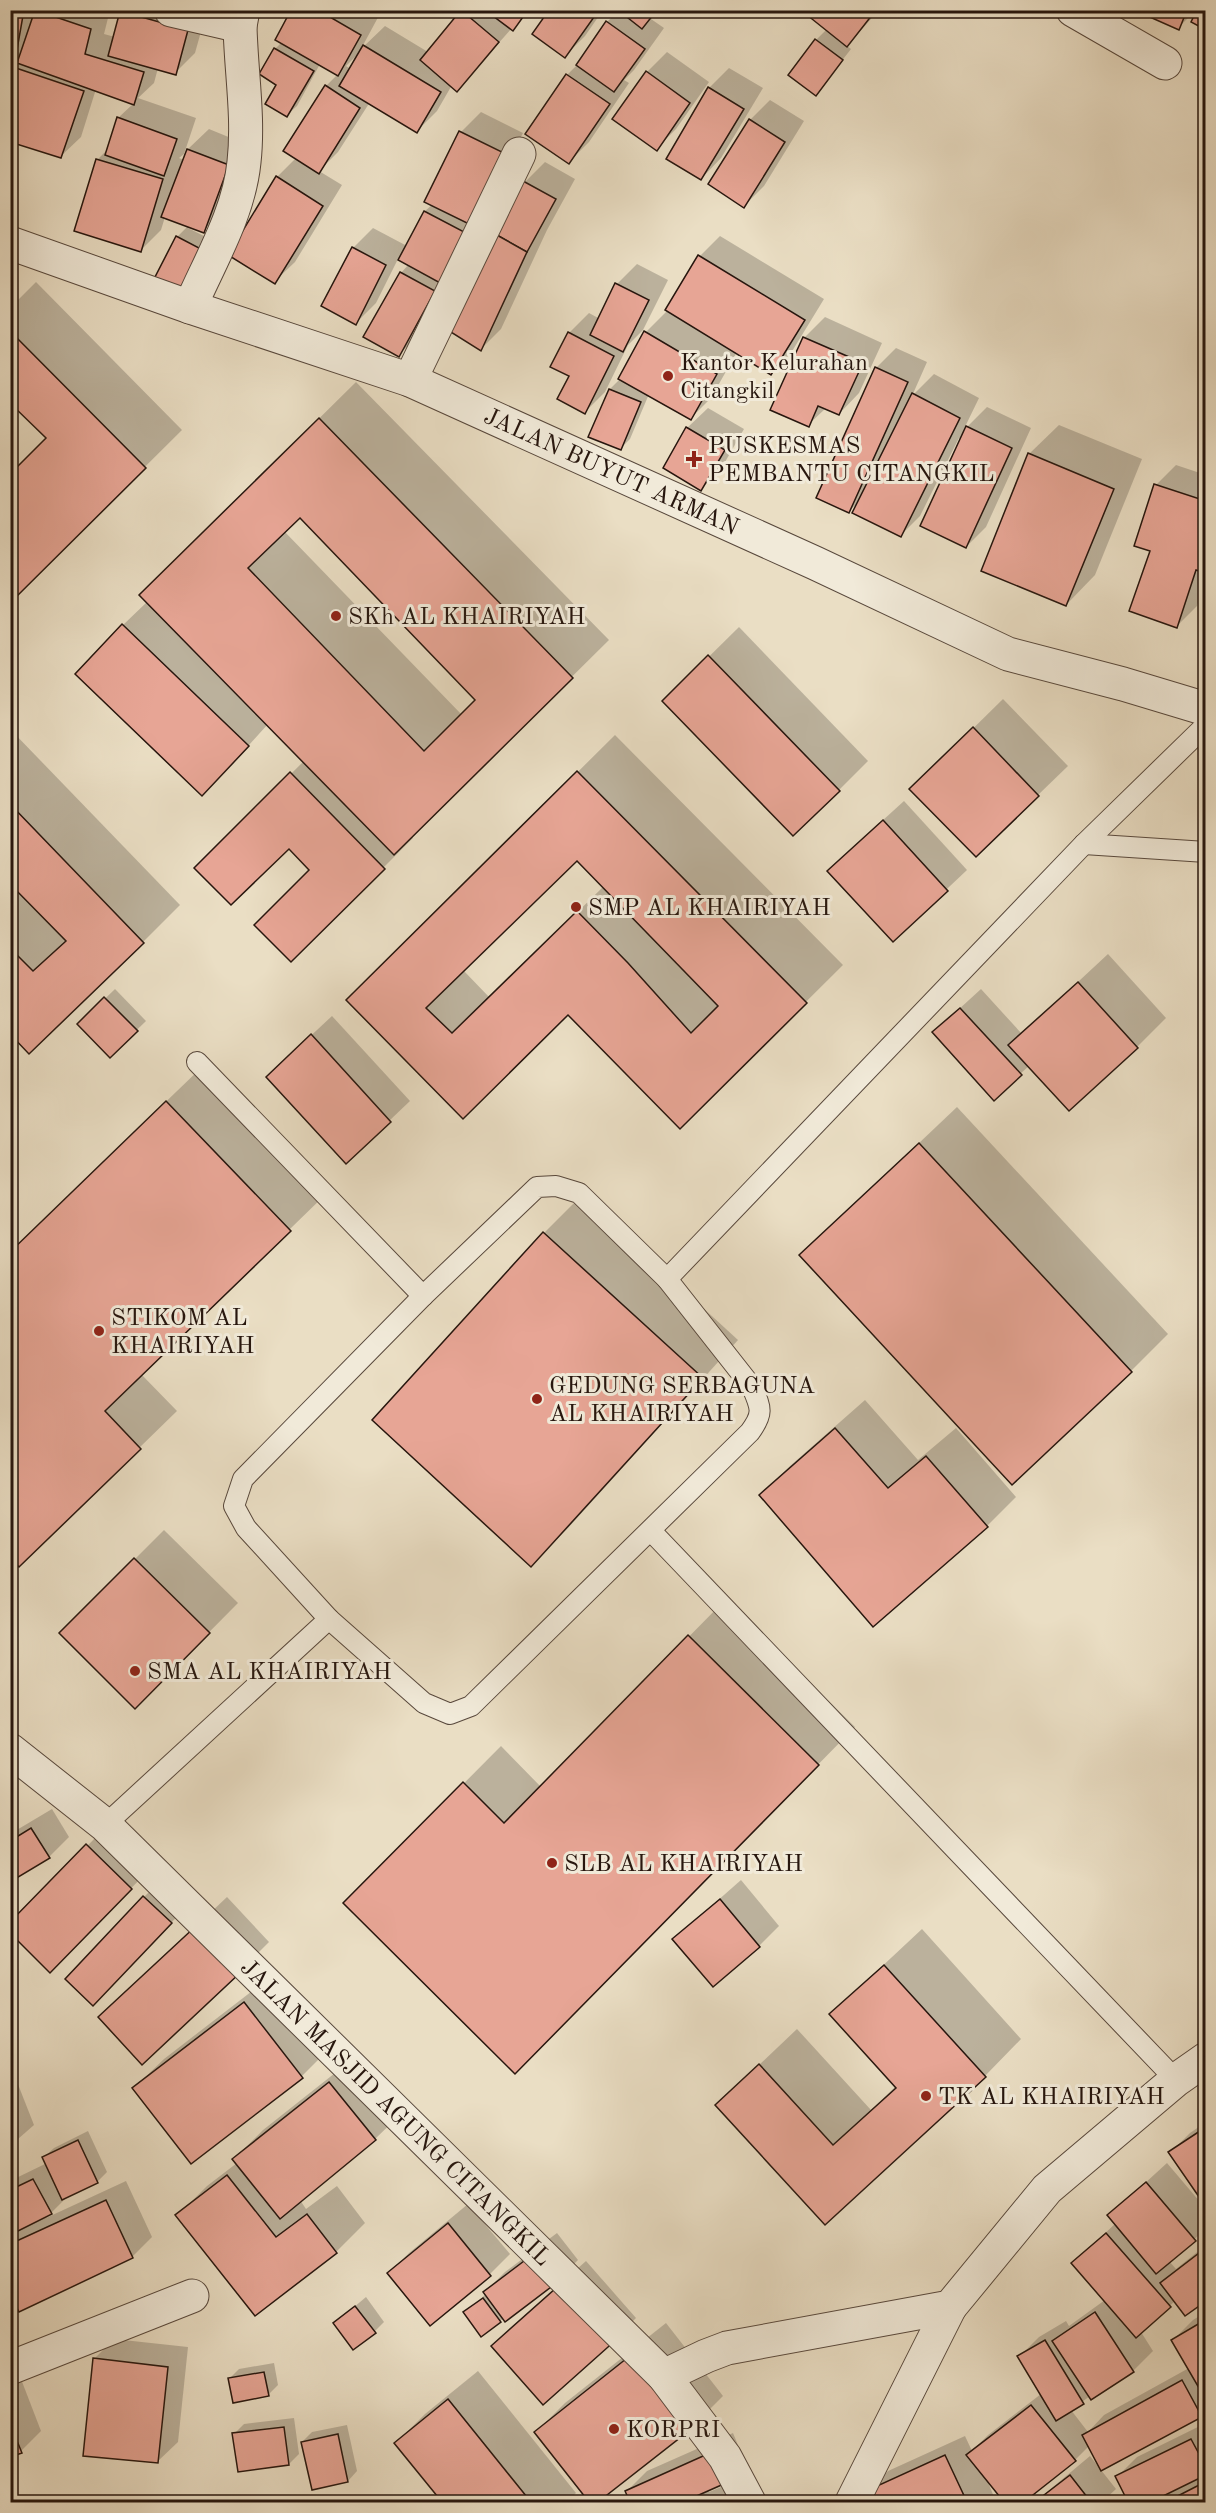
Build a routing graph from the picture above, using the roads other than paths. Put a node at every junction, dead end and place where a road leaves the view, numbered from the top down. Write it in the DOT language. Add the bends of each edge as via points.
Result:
graph roads {
  1 [pos="171,10"];
  2 [pos="1073,10"];
  3 [pos="242,18"];
  4 [pos="1165,63"];
  5 [pos="519,154"];
  6 [pos="10,243"];
  7 [pos="190,307"];
  8 [pos="410,380"];
  9 [pos="1206,709"];
  10 [pos="1206,725"];
  11 [pos="1084,844"];
  12 [pos="1206,852"];
  13 [pos="197,1062"];
  14 [pos="667,1279"];
  15 [pos="423,1296"];
  16 [pos="651,1531"];
  17 [pos="329,1619"];
  18 [pos="10,1750"];
  19 [pos="105,1825"];
  20 [pos="1206,2059"];
  21 [pos="1176,2080"];
  22 [pos="192,2296"];
  23 [pos="950,2307"];
  24 [pos="10,2368"];
  25 [pos="664,2376"];
  26 [pos="749,2502"];
  27 [pos="852,2502"];
  1 -- 3 [label="street"];
  2 -- 4 [label="street"];
  3 -- 7 [label="street" via="247,129 244,165 237,201"];
  5 -- 8 [label="street"];
  6 -- 7 [label="street, JALAN BUYUT ARMAN"];
  7 -- 8 [label="street, JALAN BUYUT ARMAN"];
  8 -- 9 [label="street, JALAN BUYUT ARMAN" via="1008,654"];
  10 -- 11 [label="lane"];
  11 -- 12 [label="lane"];
  11 -- 14 [label="lane"];
  13 -- 15 [label="lane"];
  14 -- 15 [label="lane" via="579,1193 556,1186 537,1187"];
  14 -- 16 [label="lane" via="752,1387 761,1406 759,1420 750,1432"];
  15 -- 17 [label="lane" via="243,1479 234,1506 246,1528"];
  16 -- 17 [label="lane" via="471,1706 450,1714 424,1703"];
  16 -- 21 [label="lane"];
  17 -- 19 [label="lane"];
  18 -- 19 [label="street, JALAN MASJID AGUNG CITANGKIL"];
  19 -- 25 [label="street, JALAN MASJID AGUNG CITANGKIL"];
  20 -- 21 [label="street"];
  21 -- 23 [label="street" via="1047,2189"];
  22 -- 24 [label="street"];
  23 -- 25 [label="street" via="727,2348"];
  23 -- 27 [label="street"];
  25 -- 26 [label="street, JALAN MASJID AGUNG CITANGKIL" via="725,2457"];
}
